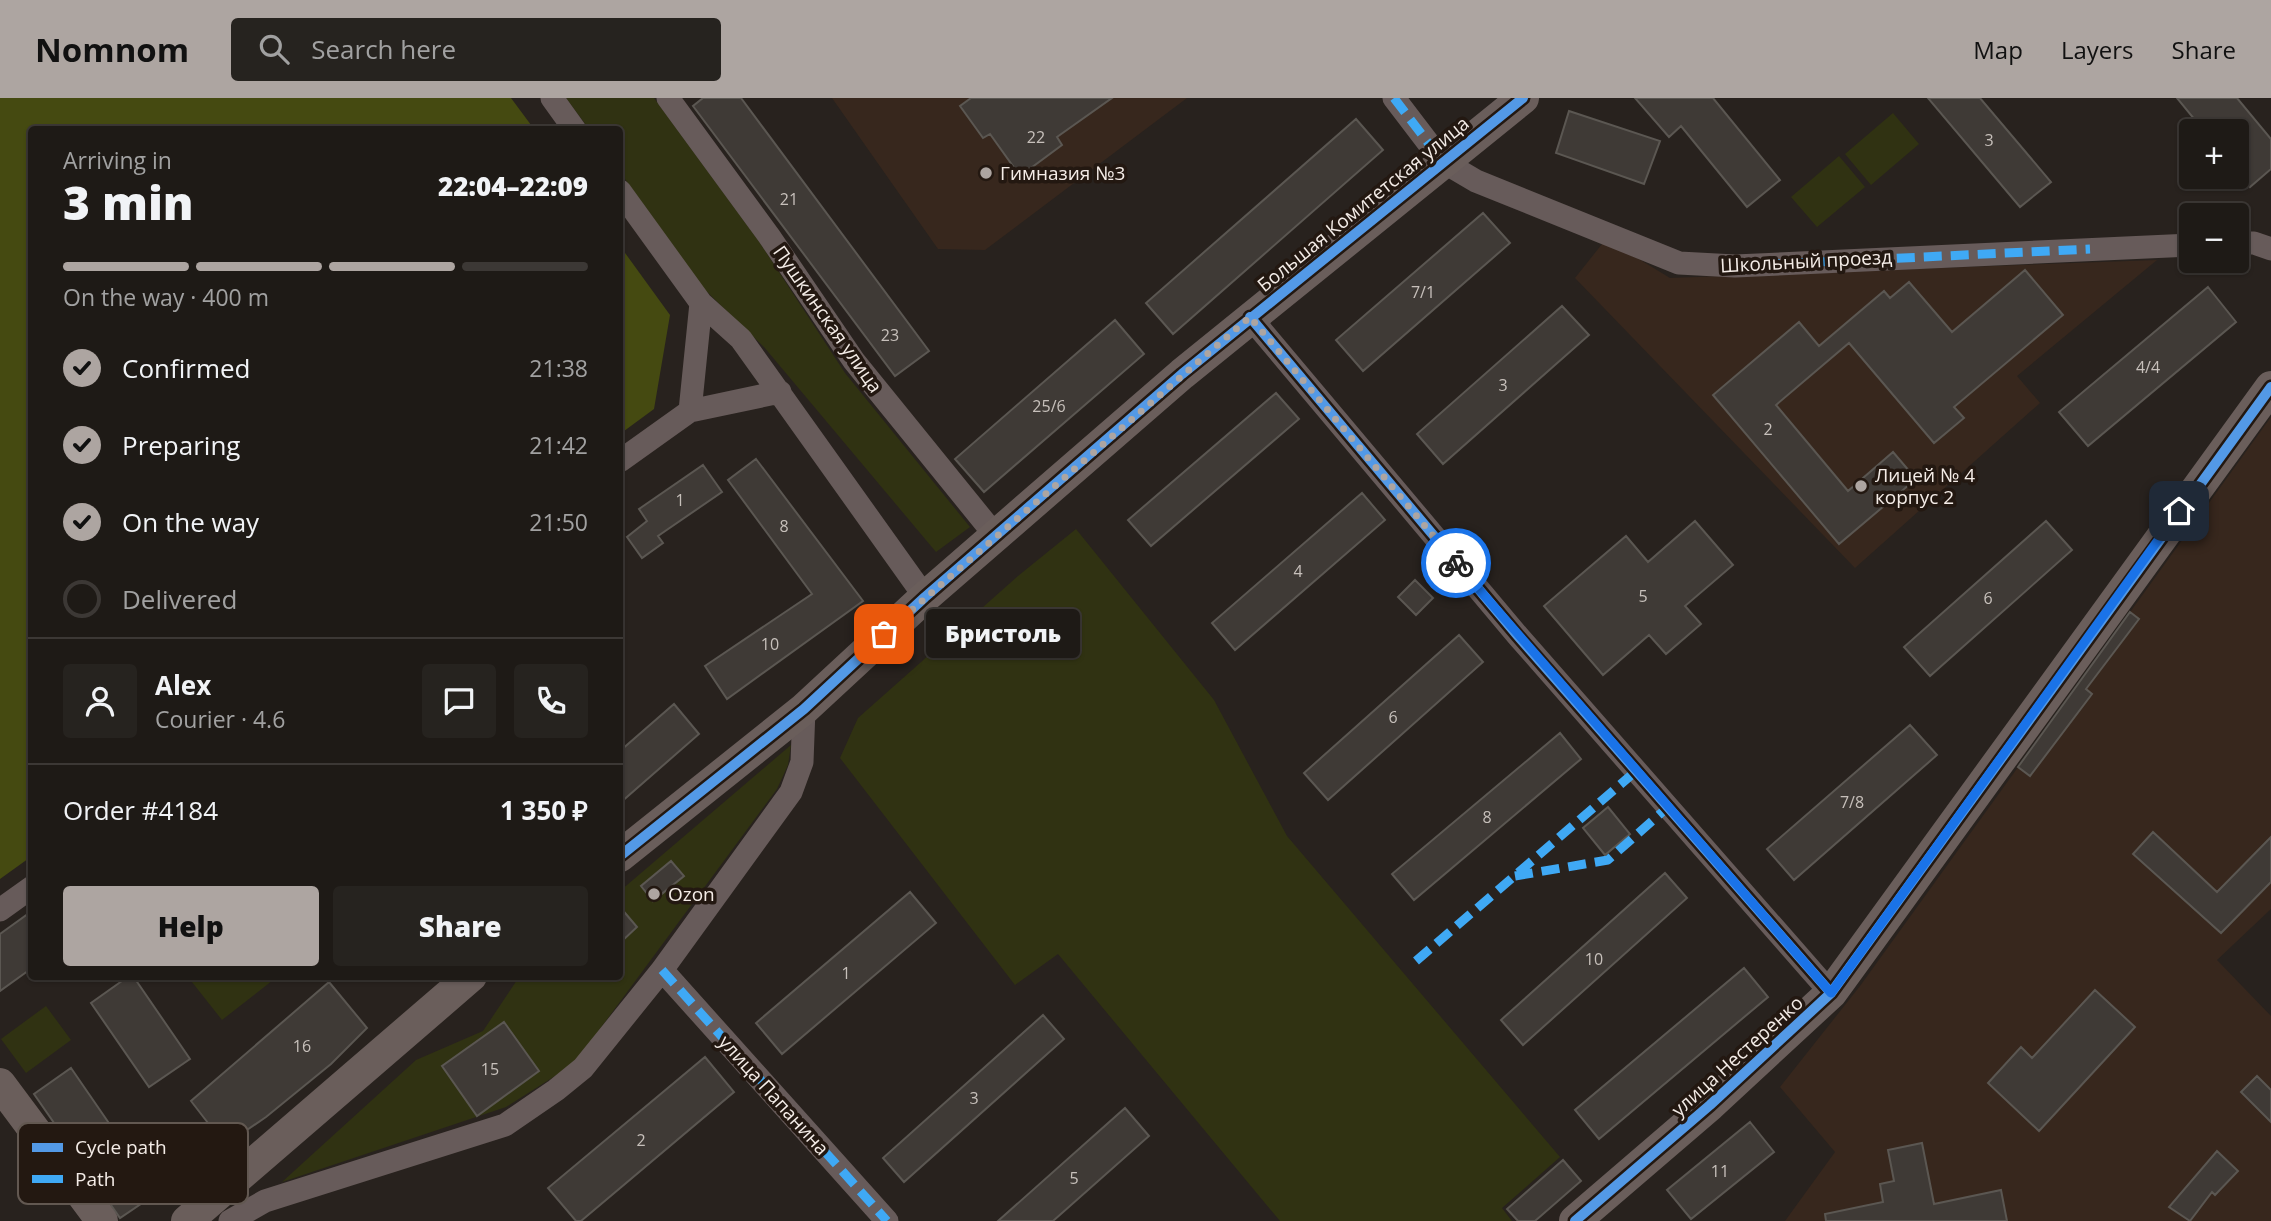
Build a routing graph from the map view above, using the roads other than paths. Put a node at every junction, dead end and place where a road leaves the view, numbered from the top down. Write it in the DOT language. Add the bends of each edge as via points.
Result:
graph roads {
  1 [pos="552,98"];
  2 [pos="668,98"];
  3 [pos="1394,98"];
  4 [pos="1523,98"];
  5 [pos="572,126"];
  6 [pos="1442,161"];
  7 [pos="623,195"];
  8 [pos="2249,243"];
  9 [pos="2179,245"];
  10 [pos="2271,248"];
  11 [pos="701,303"];
  12 [pos="1250,317"];
  13 [pos="2271,387"];
  14 [pos="780,392"];
  15 [pos="690,411"];
  16 [pos="623,459"];
  17 [pos="995,535"];
  18 [pos="925,597"];
  19 [pos="804,709"];
  20 [pos="623,854"];
  21 [pos="28,890"];
  22 [pos="0,909"];
  23 [pos="662,970"];
  24 [pos="466,980"];
  25 [pos="1831,993"];
  26 [pos="0,1084"];
  27 [pos="29,1123"];
  28 [pos="248,1170"];
  29 [pos="248,1183"];
  30 [pos="265,1201"];
  31 [pos="89,1204"];
  32 [pos="207,1204"];
  33 [pos="102,1221"];
  34 [pos="187,1221"];
  35 [pos="230,1221"];
  36 [pos="887,1221"];
  37 [pos="1575,1221"];
  1 -- 5 [label="street"];
  2 -- 17 [label="street, Пушкинская улица" via="854,361"];
  3 -- 6 [label="street"];
  4 -- 6 [label="street, Большая Комитетская улица"];
  6 -- 9 [label="street, Школьный проезд" via="1476,181 1679,263 1735,266"];
  6 -- 12 [label="street, Большая Комитетская улица"];
  7 -- 11 [label="street"];
  8 -- 10 [label="street"];
  11 -- 14 [label="street" via="741,339"];
  11 -- 15 [label="street"];
  12 -- 17 [label="street, Большая Комитетская улица"];
  12 -- 25 [label="street" via="1518,636"];
  13 -- 25 [label="street, улица Нестеренко"];
  14 -- 15 [label="street"];
  14 -- 18 [label="street"];
  15 -- 16 [label="street"];
  17 -- 18 [label="street, Большая Комитетская улица"];
  18 -- 19 [label="street, Большая Комитетская улица"];
  19 -- 20 [label="street, Большая Комитетская улица"];
  19 -- 23 [label="street" via="802,762 792,792"];
  21 -- 22 [label="street"];
  23 -- 30 [label="street" via="583,1068 505,1125"];
  23 -- 36 [label="street, улица Папанина"];
  24 -- 28 [label="street"];
  25 -- 37 [label="street, улица Нестеренко"];
  26 -- 27 [label="street"];
  29 -- 30 [label="street"];
  30 -- 35 [label="street"];
  31 -- 33 [label="street"];
  32 -- 34 [label="street"];
}
